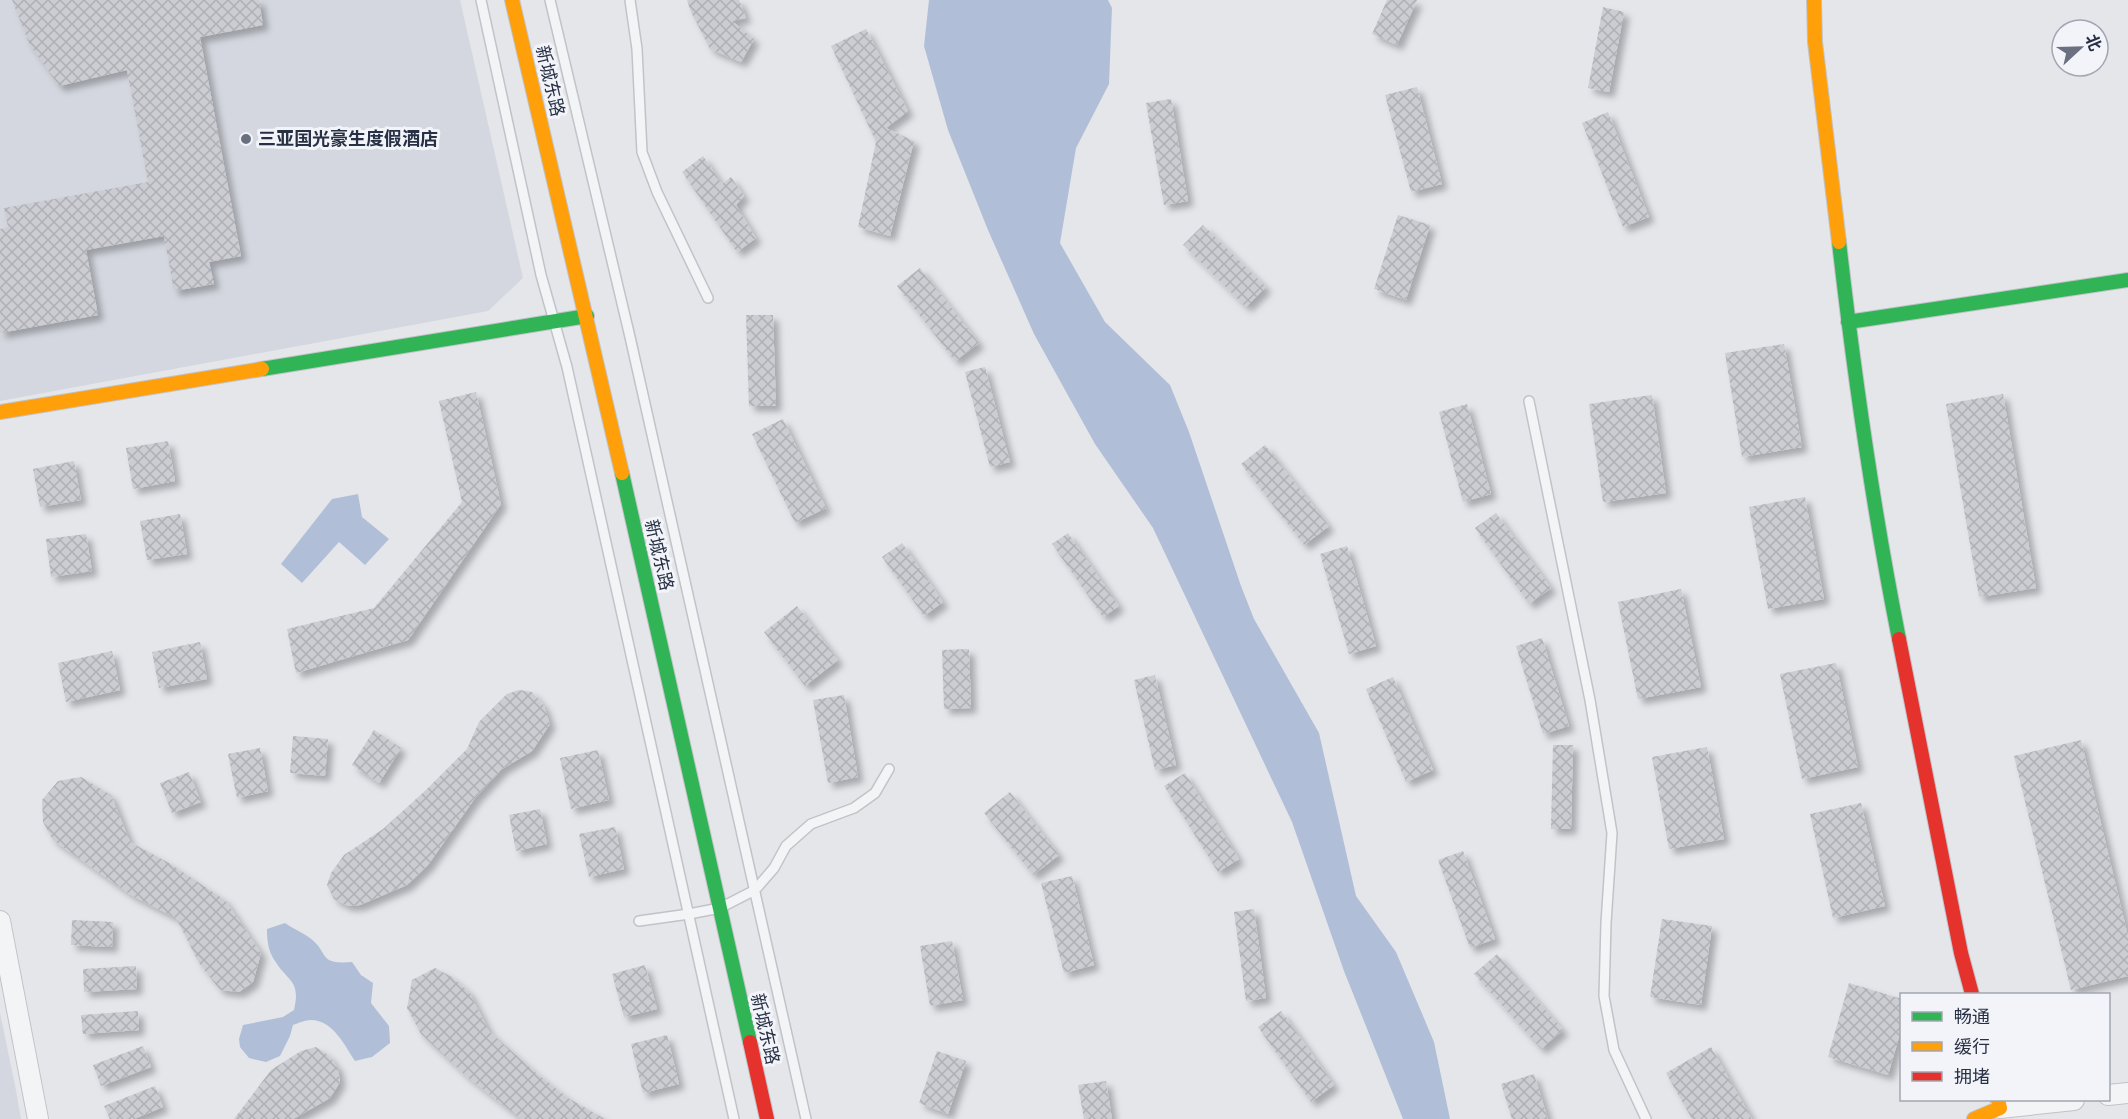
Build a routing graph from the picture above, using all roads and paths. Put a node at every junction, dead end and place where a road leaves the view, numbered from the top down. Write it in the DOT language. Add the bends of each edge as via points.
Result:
graph roads {
  1 [pos="481,0"];
  2 [pos="512,0"];
  3 [pos="550,0"];
  4 [pos="630,0"];
  5 [pos="1814,0"];
  6 [pos="2128,280"];
  7 [pos="708,298"];
  8 [pos="587,316"];
  9 [pos="554,321"];
  10 [pos="1848,322"];
  11 [pos="1529,401"];
  12 [pos="0,412"];
  13 [pos="889,770"];
  14 [pos="755,890"];
  15 [pos="720,908"];
  16 [pos="689,914"];
  17 [pos="0,921"];
  18 [pos="639,921"];
  19 [pos="1972,993"];
  20 [pos="2128,1093"];
  21 [pos="2110,1095"];
  22 [pos="2066,1101"];
  23 [pos="2001,1109"];
  24 [pos="38,1119"];
  25 [pos="734,1119"];
  26 [pos="766,1119"];
  27 [pos="806,1119"];
  28 [pos="1646,1119"];
  29 [pos="1974,1119"];
  1 -- 9 [label="lane"];
  2 -- 8 [label="street, 新城东路"];
  3 -- 14 [label="lane"];
  4 -- 7 [label="lane" via="637,49 642,152"];
  5 -- 10 [label="street" via="1815,42"];
  6 -- 10 [label="street"];
  8 -- 9 [label="street"];
  8 -- 15 [label="street, 新城东路"];
  9 -- 12 [label="street"];
  9 -- 16 [label="lane"];
  10 -- 19 [label="street" via="1889,587"];
  11 -- 28 [label="lane" via="1590,700 1612,833 1604,996 1614,1050"];
  13 -- 14 [label="lane" via="875,793 854,808 811,824 786,846"];
  14 -- 15 [label="lane"];
  14 -- 27 [label="lane"];
  15 -- 16 [label="lane"];
  15 -- 26 [label="street, 新城东路"];
  16 -- 18 [label="lane"];
  16 -- 25 [label="lane"];
  17 -- 24 [label="street"];
  20 -- 21 [label="street"];
  22 -- 23 [label="street"];
  23 -- 29 [label="street"];
}
